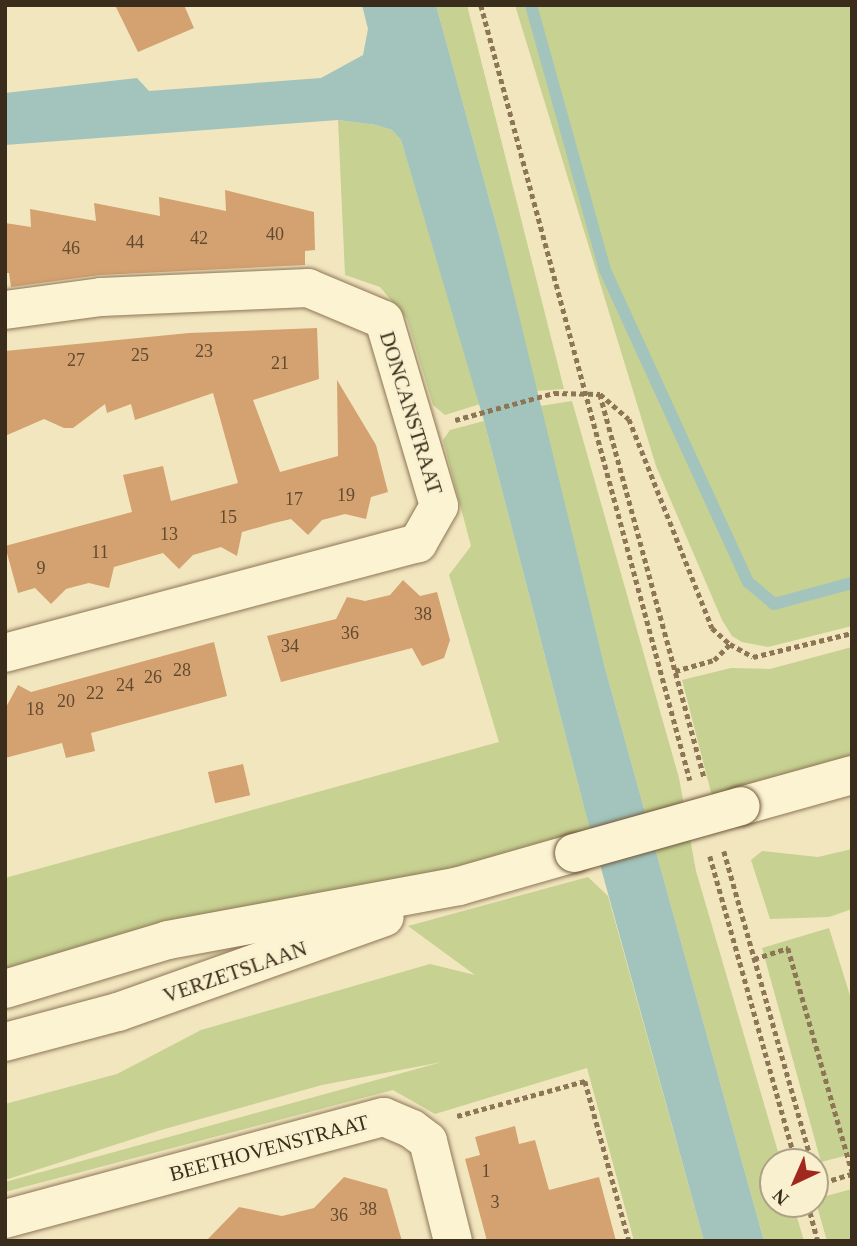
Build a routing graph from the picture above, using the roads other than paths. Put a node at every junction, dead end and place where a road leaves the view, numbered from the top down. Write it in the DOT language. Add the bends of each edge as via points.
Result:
graph roads {
  1 [pos="5,310"];
  2 [pos="5,653"];
  3 [pos="852,775"];
  4 [pos="459,886"];
  5 [pos="5,989"];
  6 [pos="5,1042"];
  7 [pos="5,1219"];
  8 [pos="453,1241"];
  1 -- 2 [label="street, DONCANSTRAAT" via="101,297 308,288 384,320 439,506 418,543"];
  3 -- 4 [label="street, VERZETSLAAN, bridge"];
  4 -- 5 [label="street, VERZETSLAAN" via="168,940"];
  4 -- 6 [label="street, VERZETSLAAN" via="345,934 156,999"];
  7 -- 8 [label="street, BEETHOVENSTRAAT" via="384,1117 428,1141"];
}
